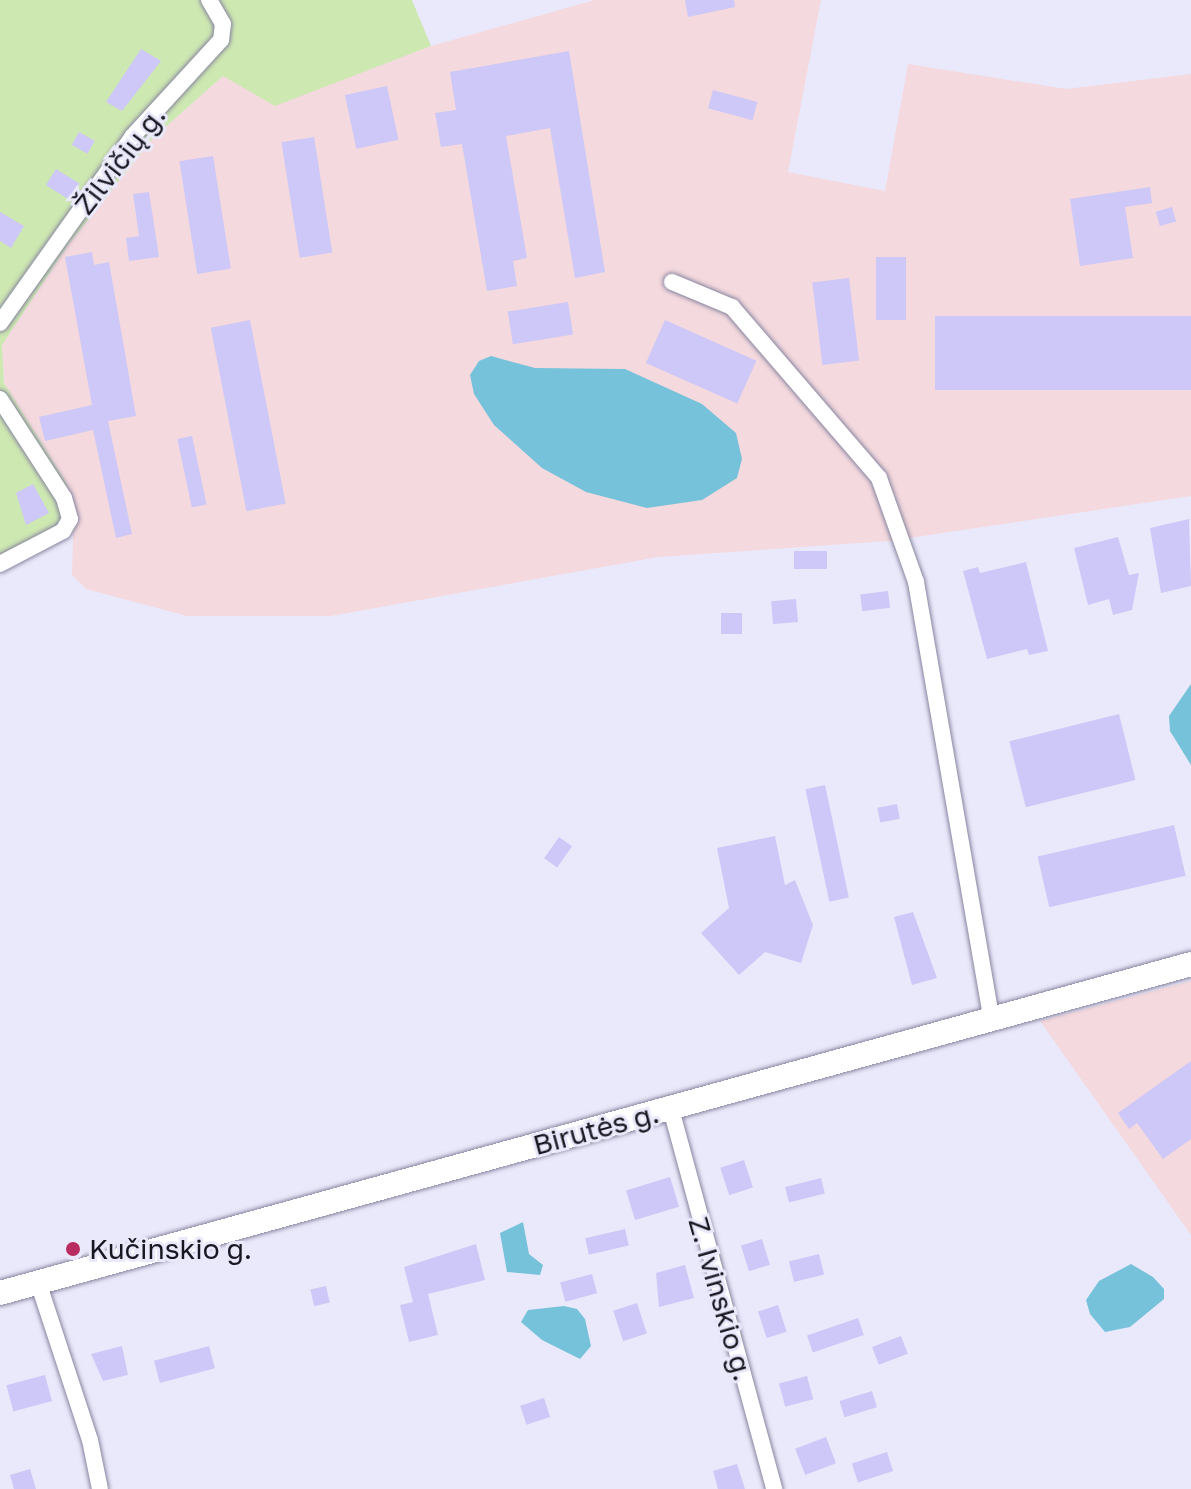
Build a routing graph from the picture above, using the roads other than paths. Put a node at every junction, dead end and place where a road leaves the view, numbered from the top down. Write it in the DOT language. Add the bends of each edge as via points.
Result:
graph roads {
  1 [pos="209,0"];
  2 [pos="672,282"];
  3 [pos="0,323"];
  4 [pos="0,399"];
  5 [pos="0,564"];
  6 [pos="1191,964"];
  7 [pos="992,1021"];
  8 [pos="671,1109"];
  9 [pos="38,1282"];
  10 [pos="0,1293"];
  11 [pos="100,1489"];
  12 [pos="774,1489"];
  1 -- 3 [label="street, Žilvičių g." via="223,24 221,40 132,137"];
  2 -- 7 [label="street" via="732,307 879,478 916,582"];
  4 -- 5 [label="street" via="64,498 70,519 63,531"];
  6 -- 7 [label="main road, Birutės g."];
  7 -- 8 [label="main road, Birutės g."];
  8 -- 9 [label="main road, Birutės g."];
  8 -- 12 [label="street, Z. Ivinskio g."];
  9 -- 10 [label="main road, Birutės g."];
  9 -- 11 [label="street" via="90,1440"];
}
